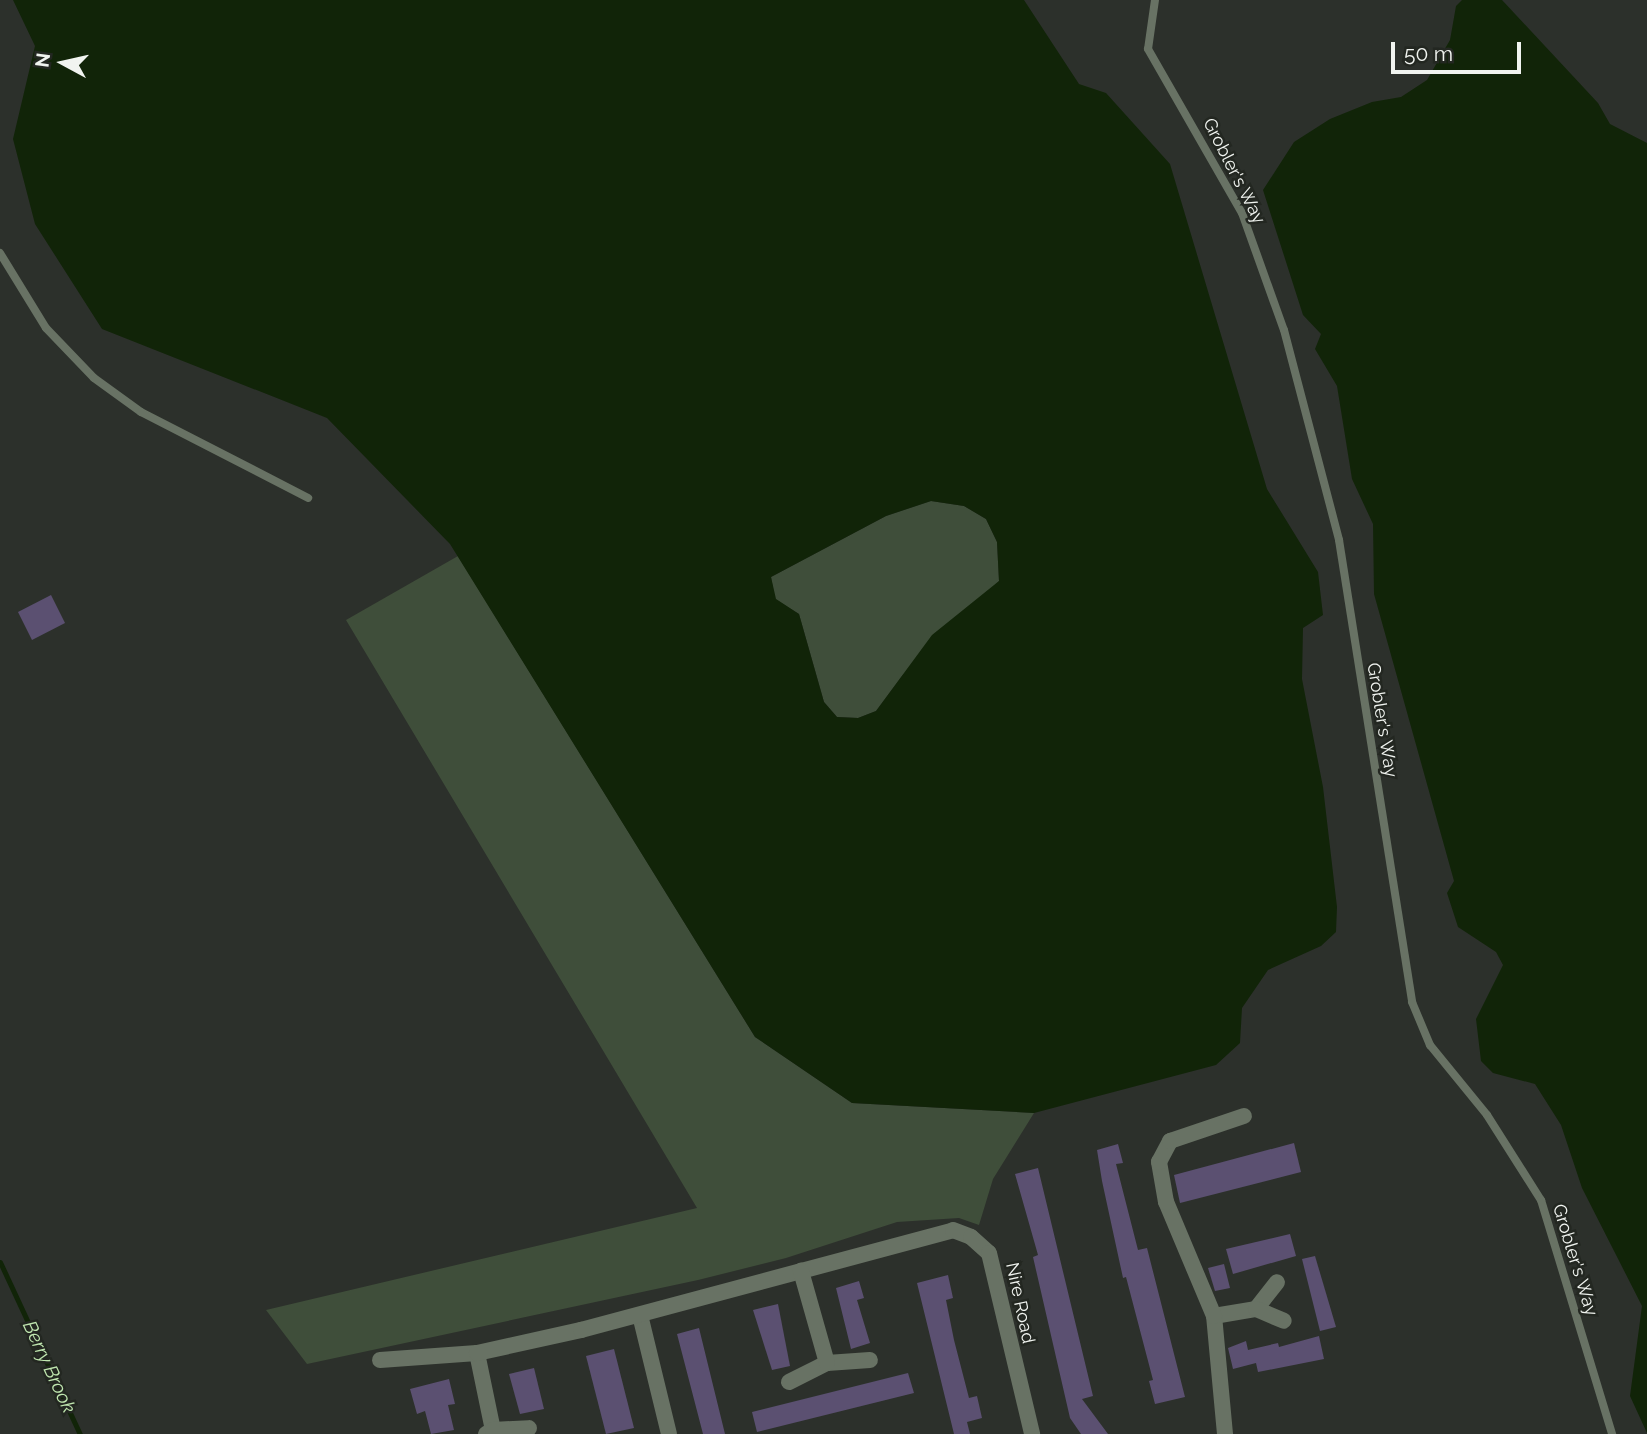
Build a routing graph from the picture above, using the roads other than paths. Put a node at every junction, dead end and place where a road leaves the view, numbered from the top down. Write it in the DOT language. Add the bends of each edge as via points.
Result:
graph roads {
  1 [pos="1155,0"];
  2 [pos="0,253"];
  3 [pos="308,498"];
  4 [pos="1244,1116"];
  5 [pos="802,1271"];
  6 [pos="1277,1282"];
  7 [pos="1256,1309"];
  8 [pos="640,1315"];
  9 [pos="1214,1316"];
  10 [pos="1284,1321"];
  11 [pos="477,1353"];
  12 [pos="380,1360"];
  13 [pos="870,1360"];
  14 [pos="827,1363"];
  15 [pos="789,1382"];
  16 [pos="529,1428"];
  17 [pos="490,1432"];
  18 [pos="669,1434"];
  19 [pos="1032,1434"];
  20 [pos="1225,1434"];
  21 [pos="1612,1434"];
  1 -- 21 [label="lane, Grobler's Way" via="1148,49 1242,214 1284,330 1336,527 1412,1002 1430,1045 1486,1115 1541,1200"];
  2 -- 3 [label="lane" via="46,328 94,378 141,412"];
  4 -- 9 [label="street" via="1170,1141 1159,1162 1166,1202"];
  5 -- 8 [label="street, Nire Road"];
  5 -- 14 [label="street"];
  5 -- 19 [label="street, Nire Road" via="930,1234 953,1230 971,1237 989,1253"];
  6 -- 7 [label="street"];
  7 -- 9 [label="street"];
  7 -- 10 [label="street"];
  8 -- 11 [label="street, Nire Road"];
  8 -- 18 [label="street"];
  9 -- 20 [label="street"];
  11 -- 12 [label="street, Nire Road"];
  11 -- 17 [label="street"];
  13 -- 14 [label="street"];
  14 -- 15 [label="street"];
  16 -- 17 [label="street"];
}
